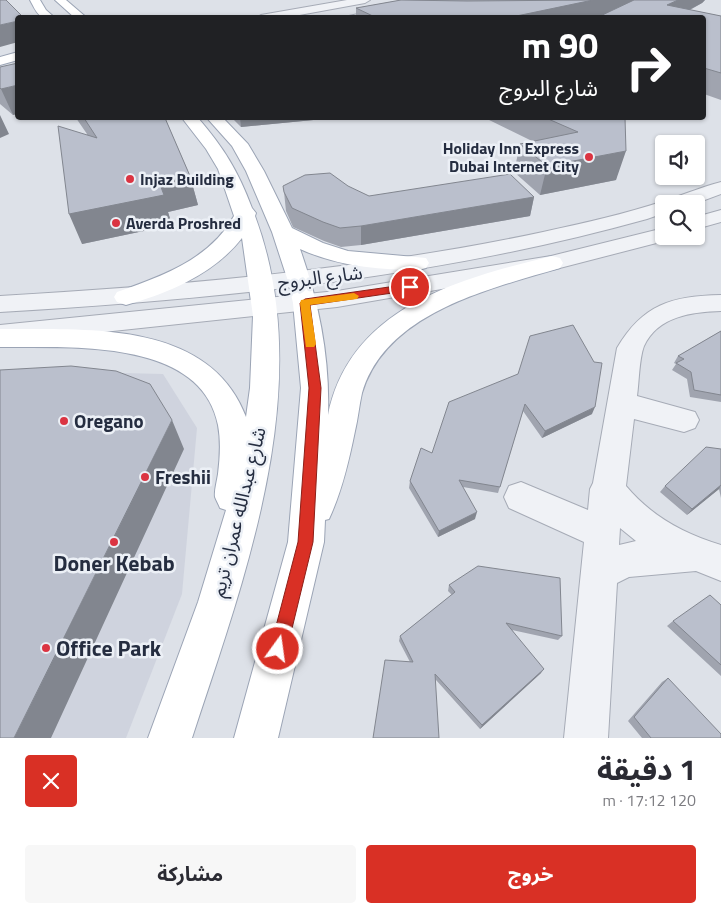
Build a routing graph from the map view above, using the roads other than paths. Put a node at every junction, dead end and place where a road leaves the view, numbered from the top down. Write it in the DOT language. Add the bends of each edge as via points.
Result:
graph roads {
  1 [pos="35,0"];
  2 [pos="60,0"];
  3 [pos="364,0"];
  4 [pos="405,0"];
  5 [pos="46,15"];
  6 [pos="78,15"];
  7 [pos="278,15"];
  8 [pos="336,15"];
  9 [pos="368,15"];
  10 [pos="452,15"];
  11 [pos="15,59"];
  12 [pos="0,62"];
  13 [pos="192,120"];
  14 [pos="217,120"];
  15 [pos="721,188"];
  16 [pos="700,195"];
  17 [pos="655,209"];
  18 [pos="246,213"];
  19 [pos="721,216"];
  20 [pos="705,221"];
  21 [pos="283,232"];
  22 [pos="655,236"];
  23 [pos="418,263"];
  24 [pos="552,263"];
  25 [pos="303,292"];
  26 [pos="264,296"];
  27 [pos="126,297"];
  28 [pos="721,302"];
  29 [pos="0,304"];
  30 [pos="0,336"];
  31 [pos="622,404"];
  32 [pos="684,420"];
  33 [pos="607,489"];
  34 [pos="521,497"];
  35 [pos="602,533"];
  36 [pos="306,542"];
  37 [pos="710,560"];
  38 [pos="598,573"];
  39 [pos="224,579"];
  40 [pos="170,738"];
  41 [pos="256,738"];
  42 [pos="586,738"];
  1 -- 5 [label="main road"];
  2 -- 6 [label="main road"];
  3 -- 7 [label="street"];
  4 -- 8 [label="street"];
  9 -- 10 [label="street" via="412,6 437,9"];
  11 -- 12 [label="street"];
  13 -- 18 [label="main road, شارع عبدالله عمران تريم" via="212,145"];
  14 -- 21 [label="main road" via="247,157"];
  15 -- 16 [label="street"];
  17 -- 23 [label="street, شارع البروج" via="582,229"];
  18 -- 26 [label="main road, شارع عبدالله عمران تريم"];
  18 -- 27 [label="main road" via="239,228 210,258 186,273"];
  19 -- 20 [label="street"];
  21 -- 23 [label="main road" via="327,254 387,264"];
  21 -- 25 [label="main road"];
  22 -- 24 [label="street, شارع البروج"];
  23 -- 25 [label="street, شارع البروج"];
  24 -- 25 [label="street, شارع البروج" via="490,274"];
  24 -- 36 [label="main road" via="433,302 403,319 378,340 361,364 349,391 334,455"];
  25 -- 26 [label="street, شارع البروج"];
  25 -- 36 [label="main road" via="315,388"];
  26 -- 27 [label="street, شارع البروج"];
  26 -- 30 [label="street, شارع البروج"];
  26 -- 39 [label="main road, شارع عبدالله عمران تريم" via="264,402 254,464"];
  27 -- 29 [label="street, شارع البروج"];
  28 -- 31 [label="street" via="682,306 664,312 637,334 630,348"];
  30 -- 39 [label="main road" via="114,340 158,348 194,366 216,387 230,414 237,447"];
  31 -- 32 [label="street"];
  31 -- 33 [label="street"];
  33 -- 35 [label="street"];
  33 -- 37 [label="street" via="631,516 654,533"];
  34 -- 35 [label="street"];
  35 -- 38 [label="street"];
  36 -- 41 [label="main road"];
  37 -- 38 [label="street" via="659,556 626,560"];
  38 -- 42 [label="street"];
  39 -- 40 [label="main road, شارع عبدالله عمران تريم"];
}
